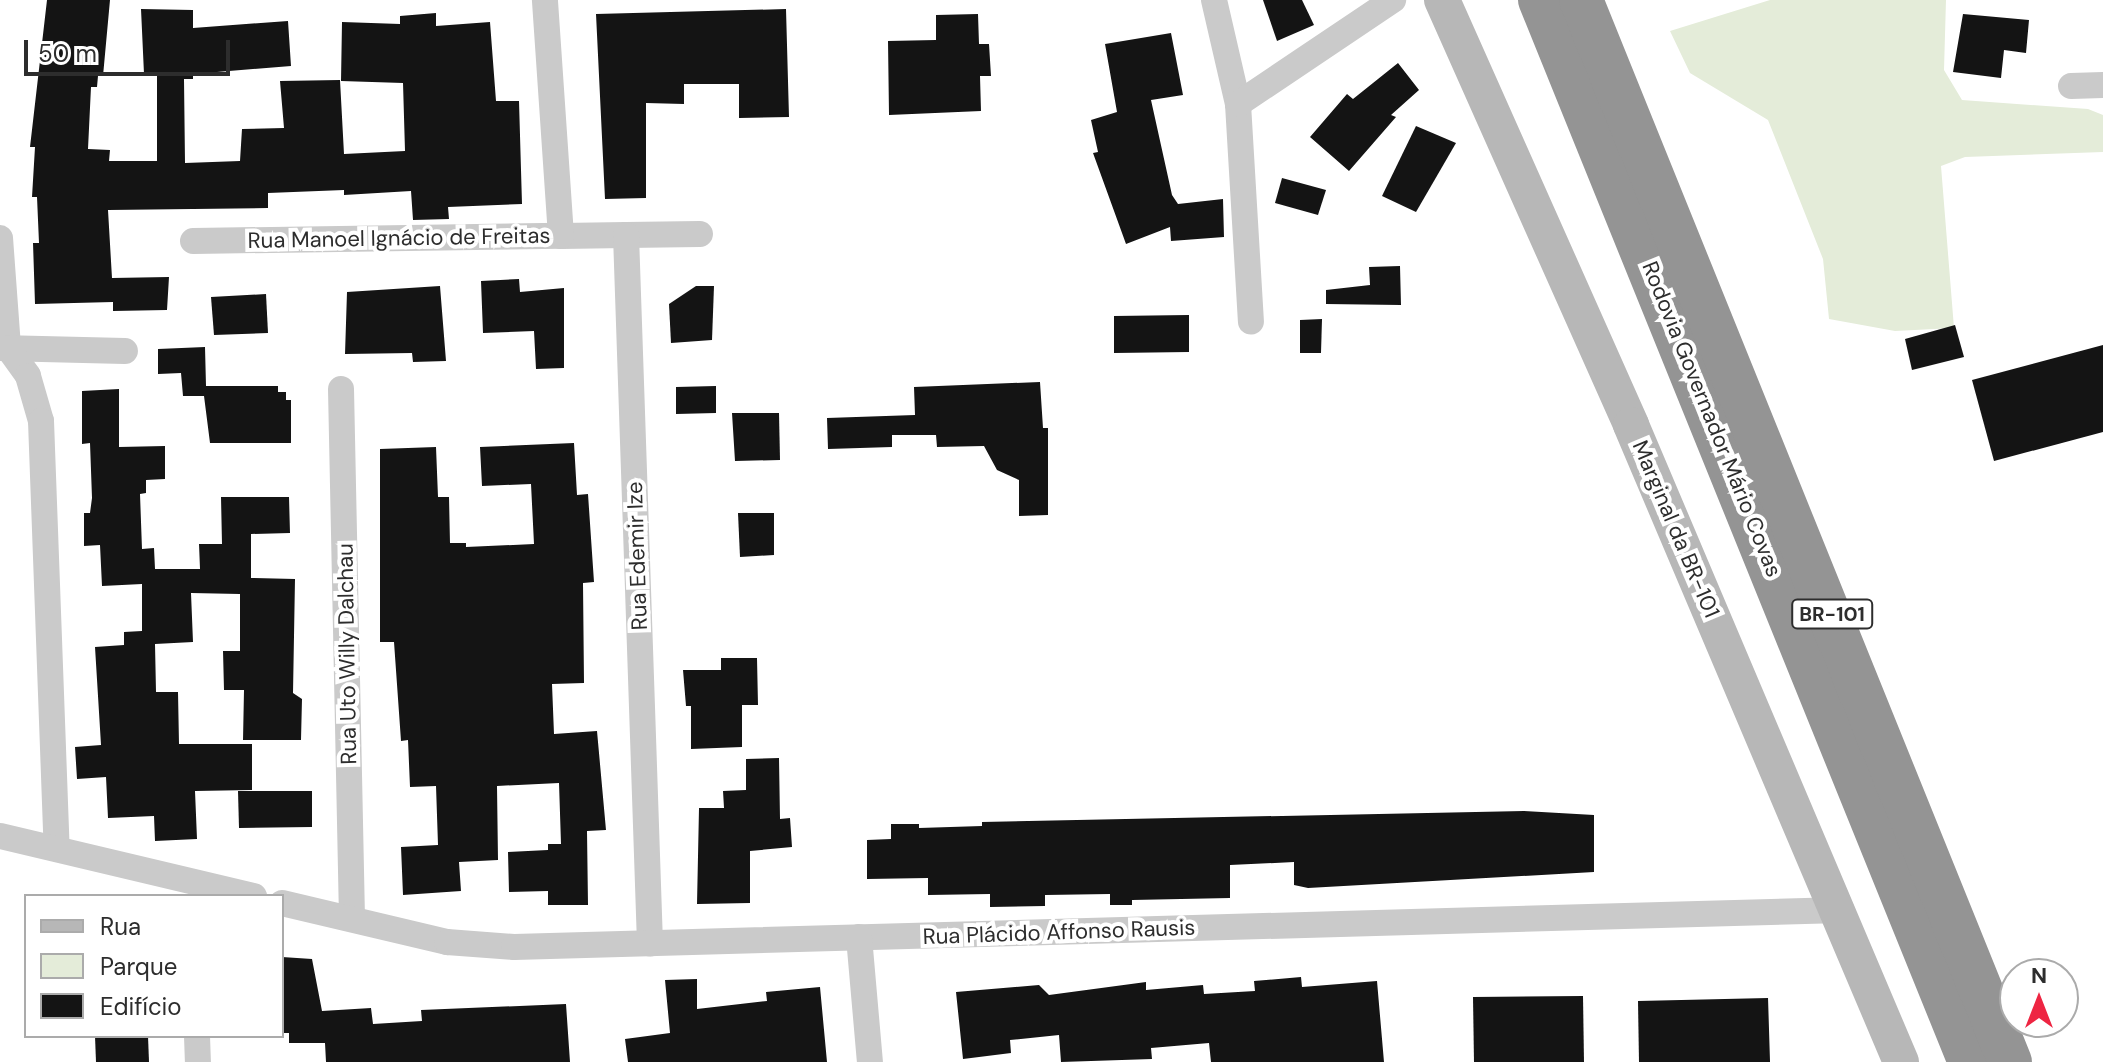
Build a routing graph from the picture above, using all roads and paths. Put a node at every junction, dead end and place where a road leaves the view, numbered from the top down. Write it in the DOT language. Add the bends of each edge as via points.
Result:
graph roads {
  1 [pos="545,0"];
  2 [pos="1214,0"];
  3 [pos="1393,0"];
  4 [pos="1442,0"];
  5 [pos="1540,0"];
  6 [pos="1581,0"];
  7 [pos="2103,85"];
  8 [pos="2071,86"];
  9 [pos="1238,104"];
  10 [pos="700,234"];
  11 [pos="626,235"];
  12 [pos="561,236"];
  13 [pos="0,238"];
  14 [pos="193,241"];
  15 [pos="1251,322"];
  16 [pos="4,348"];
  17 [pos="125,351"];
  18 [pos="341,389"];
  19 [pos="0,836"];
  20 [pos="57,849"];
  21 [pos="190,888"];
  22 [pos="238,894"];
  23 [pos="284,903"];
  24 [pos="1841,910"];
  25 [pos="352,919"];
  26 [pos="859,937"];
  27 [pos="650,944"];
  28 [pos="197,1038"];
  29 [pos="198,1062"];
  30 [pos="870,1062"];
  31 [pos="1901,1062"];
  32 [pos="1970,1062"];
  33 [pos="2010,1062"];
  1 -- 12 [label="street, Rua Manoel Ignácio de Freitas"];
  2 -- 9 [label="street"];
  3 -- 9 [label="street"];
  4 -- 24 [label="main road, Marginal da BR-101"];
  5 -- 32 [label="highway, Rodovia Governador Mário Covas / BR-101"];
  6 -- 33 [label="highway, Rodovia Governador Mário Covas / BR-101"];
  7 -- 8 [label="street"];
  9 -- 15 [label="street"];
  10 -- 11 [label="street"];
  11 -- 12 [label="street"];
  11 -- 27 [label="street, Rua Edemir Ize"];
  12 -- 14 [label="street, Rua Manoel Ignácio de Freitas"];
  13 -- 16 [label="street"];
  16 -- 17 [label="street"];
  16 -- 20 [label="street" via="28,376 41,421"];
  18 -- 25 [label="street, Rua Uto Willy Dalchau"];
  19 -- 20 [label="street"];
  20 -- 21 [label="street"];
  21 -- 22 [label="street"];
  23 -- 25 [label="street, Rua Plácido Affonso Rausis"];
  24 -- 26 [label="street, Rua Plácido Affonso Rausis"];
  24 -- 31 [label="main road, Marginal da BR-101"];
  25 -- 27 [label="street, Rua Plácido Affonso Rausis" via="480,946"];
  26 -- 27 [label="street, Rua Plácido Affonso Rausis"];
  26 -- 30 [label="street"];
  28 -- 29 [label="street"];
}
